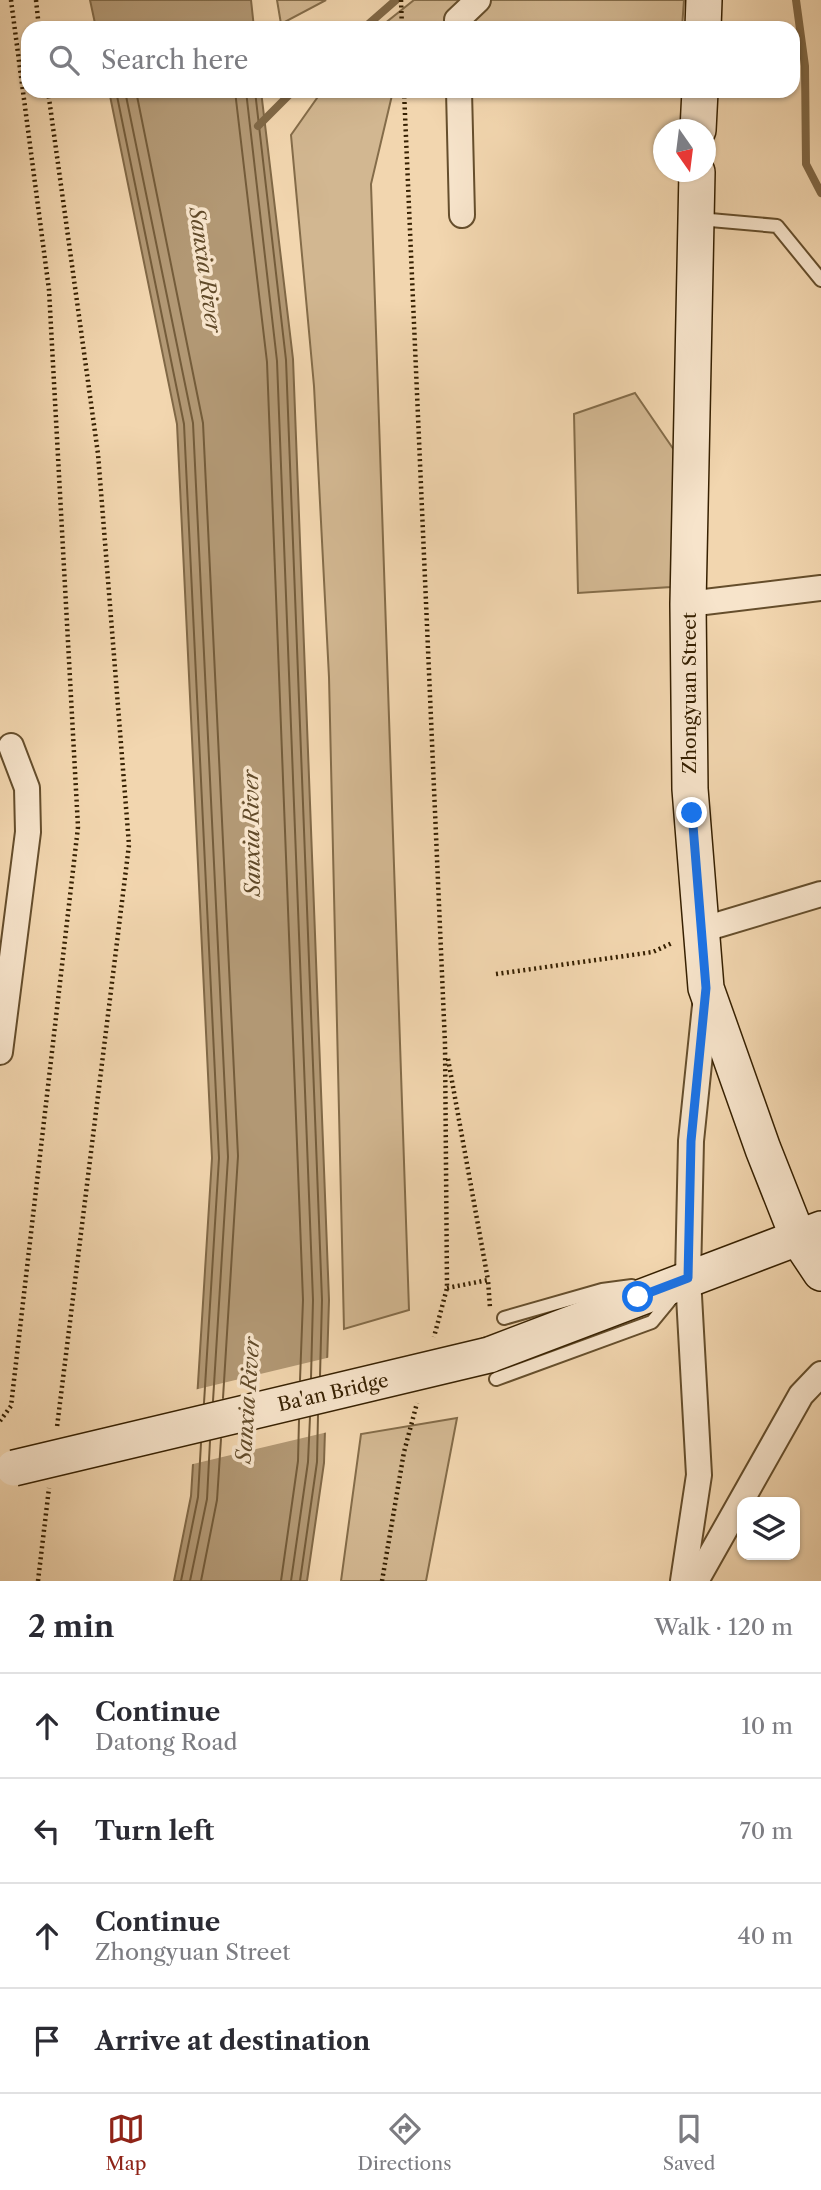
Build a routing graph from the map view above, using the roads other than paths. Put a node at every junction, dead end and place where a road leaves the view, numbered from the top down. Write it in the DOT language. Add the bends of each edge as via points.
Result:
graph roads {
  1 [pos="478,0"];
  2 [pos="704,0"];
  3 [pos="457,21"];
  4 [pos="703,21"];
  5 [pos="459,98"];
  6 [pos="700,98"];
  7 [pos="699,119"];
  8 [pos="697,182"];
  9 [pos="462,215"];
  10 [pos="695,218"];
  11 [pos="821,280"];
  12 [pos="821,587"];
  13 [pos="688,604"];
  14 [pos="5,746"];
  15 [pos="821,894"];
  16 [pos="701,930"];
  17 [pos="706,988"];
  18 [pos="4,995"];
  19 [pos="0,1052"];
  20 [pos="810,1235"];
  21 [pos="821,1273"];
  22 [pos="688,1278"];
  23 [pos="505,1318"];
  24 [pos="821,1374"];
  25 [pos="7,1468"];
  26 [pos="682,1581"];
  27 [pos="696,1581"];
  1 -- 3 [label="street"];
  2 -- 4 [label="street"];
  5 -- 9 [label="street"];
  6 -- 7 [label="street"];
  8 -- 10 [label="street, Zhongyuan Street"];
  10 -- 11 [label="lane" via="777,226"];
  10 -- 13 [label="street, Zhongyuan Street"];
  12 -- 13 [label="street"];
  13 -- 16 [label="street, Zhongyuan Street" via="690,789"];
  14 -- 18 [label="street" via="27,788 28,832"];
  15 -- 16 [label="street"];
  16 -- 17 [label="street, Zhongyuan Street"];
  17 -- 20 [label="street, Zhongyuan Street" via="763,1149"];
  17 -- 22 [label="street" via="691,1141"];
  18 -- 19 [label="street"];
  20 -- 21 [label="street, Zhongyuan Street"];
  20 -- 22 [label="street, Ba'an Bridge"];
  22 -- 23 [label="lane" via="602,1290"];
  22 -- 25 [label="street, Ba'an Bridge, bridge" via="492,1367"];
  22 -- 26 [label="street" via="699,1475"];
  24 -- 27 [label="street" via="801,1395"];
}
